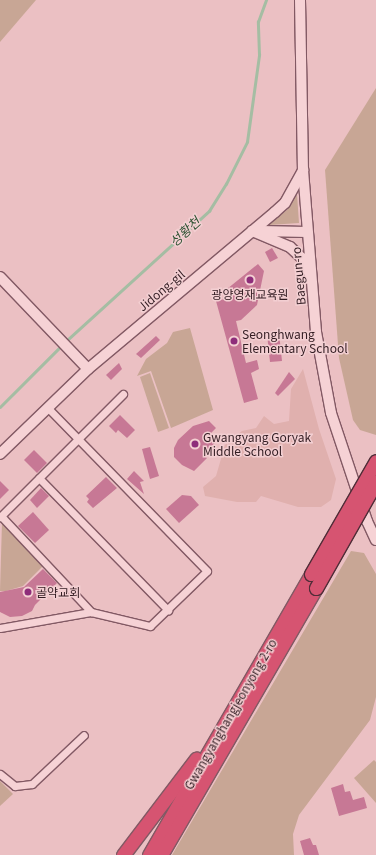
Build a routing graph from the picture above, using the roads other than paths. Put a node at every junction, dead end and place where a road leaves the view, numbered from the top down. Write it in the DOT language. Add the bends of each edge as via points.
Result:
graph roads {
  1 [pos="300,0"];
  2 [pos="303,170"];
  3 [pos="252,231"];
  4 [pos="307,232"];
  5 [pos="0,276"];
  6 [pos="312,279"];
  7 [pos="88,369"];
  8 [pos="123,394"];
  9 [pos="47,407"];
  10 [pos="79,439"];
  11 [pos="0,454"];
  12 [pos="376,461"];
  13 [pos="39,478"];
  14 [pos="376,482"];
  15 [pos="1,517"];
  16 [pos="376,540"];
  17 [pos="168,610"];
  18 [pos="91,612"];
  19 [pos="0,628"];
  20 [pos="229,716"];
  21 [pos="84,735"];
  22 [pos="0,774"];
  23 [pos="123,855"];
  24 [pos="149,855"];
  25 [pos="161,855"];
  1 -- 2 [label="street, Baegun-ro"];
  2 -- 3 [label="street, Jidong-gil" via="285,203"];
  2 -- 4 [label="street, Baegun-ro"];
  3 -- 4 [label="street"];
  3 -- 6 [label="street" via="290,247 302,258"];
  3 -- 7 [label="street, Jidong-gil"];
  4 -- 6 [label="street, Baegun-ro"];
  5 -- 7 [label="street"];
  6 -- 16 [label="street, Baegun-ro" via="316,332 331,413 367,521"];
  7 -- 9 [label="street, Jidong-gil"];
  8 -- 10 [label="street"];
  9 -- 10 [label="street"];
  9 -- 11 [label="street, Jidong-gil"];
  10 -- 13 [label="street"];
  10 -- 17 [label="street" via="208,571"];
  12 -- 20 [label="highway, Gwangyanghangjeonyong 2-ro, bridge"];
  13 -- 15 [label="street"];
  13 -- 17 [label="street"];
  14 -- 25 [label="highway, Gwangyanghangjeonyong 2-ro, bridge"];
  15 -- 18 [label="street"];
  17 -- 18 [label="street" via="150,626"];
  18 -- 19 [label="street"];
  20 -- 23 [label="highway"];
  20 -- 24 [label="highway, Gwangyanghangjeonyong 2-ro"];
  21 -- 22 [label="street" via="32,784 15,786"];
}
